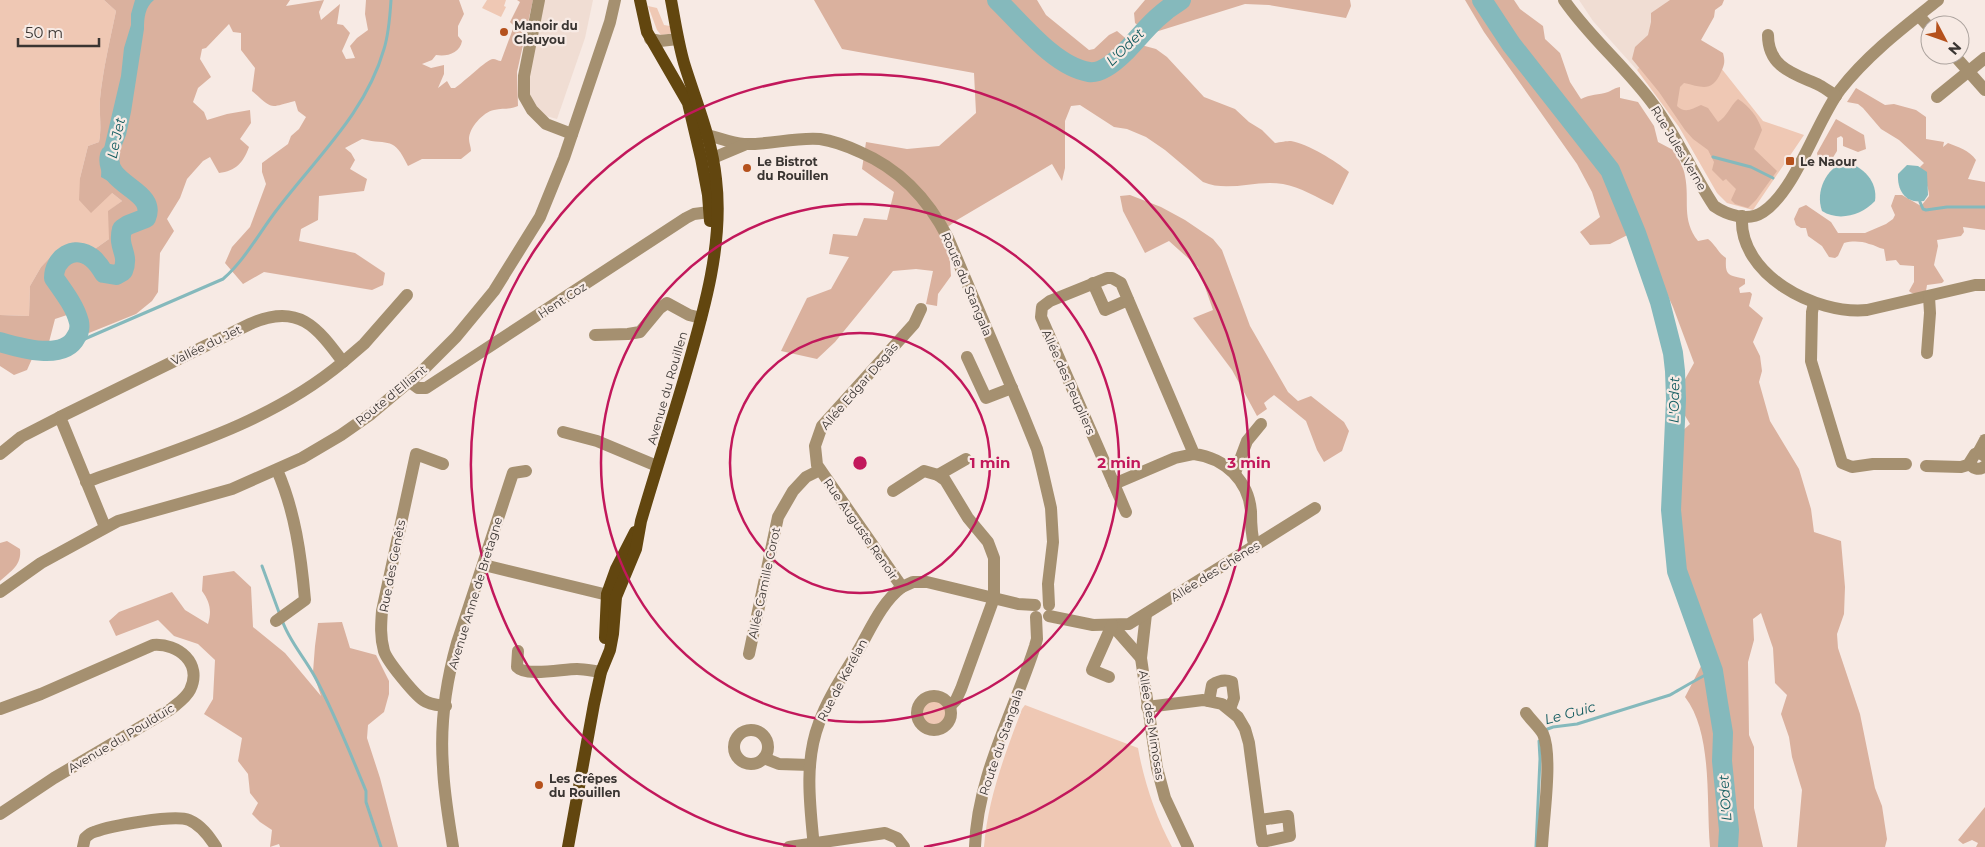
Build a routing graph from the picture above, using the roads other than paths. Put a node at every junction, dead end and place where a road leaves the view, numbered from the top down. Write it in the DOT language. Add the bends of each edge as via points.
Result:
graph roads {
  1 [pos="538,0"];
  2 [pos="615,0"];
  3 [pos="624,0"];
  4 [pos="640,0"];
  5 [pos="671,0"];
  6 [pos="1564,0"];
  7 [pos="1938,0"];
  8 [pos="1919,16"];
  9 [pos="610,22"];
  10 [pos="1768,35"];
  11 [pos="650,39"];
  12 [pos="678,39"];
  13 [pos="1985,58"];
  14 [pos="1962,65"];
  15 [pos="1968,72"];
  16 [pos="1985,90"];
  17 [pos="1836,96"];
  18 [pos="1937,97"];
  19 [pos="688,103"];
  20 [pos="572,134"];
  21 [pos="708,135"];
  22 [pos="746,144"];
  23 [pos="713,158"];
  24 [pos="714,212"];
  25 [pos="1742,216"];
  26 [pos="1093,283"];
  27 [pos="1985,285"];
  28 [pos="407,295"];
  29 [pos="1928,297"];
  30 [pos="1128,300"];
  31 [pos="1814,303"];
  32 [pos="921,308"];
  33 [pos="701,318"];
  34 [pos="595,334"];
  35 [pos="1927,353"];
  36 [pos="968,357"];
  37 [pos="343,362"];
  38 [pos="410,382"];
  39 [pos="1012,388"];
  40 [pos="60,417"];
  41 [pos="1260,424"];
  42 [pos="563,432"];
  43 [pos="1985,440"];
  44 [pos="0,454"];
  45 [pos="1194,454"];
  46 [pos="1982,454"];
  47 [pos="966,459"];
  48 [pos="443,464"];
  49 [pos="1906,464"];
  50 [pos="1971,464"];
  51 [pos="658,466"];
  52 [pos="1926,466"];
  53 [pos="1985,466"];
  54 [pos="277,470"];
  55 [pos="820,470"];
  56 [pos="526,471"];
  57 [pos="1235,473"];
  58 [pos="938,475"];
  59 [pos="86,482"];
  60 [pos="1114,484"];
  61 [pos="893,491"];
  62 [pos="1315,508"];
  63 [pos="1126,512"];
  64 [pos="105,527"];
  65 [pos="1254,546"];
  66 [pos="484,565"];
  67 [pos="902,588"];
  68 [pos="0,592"];
  69 [pos="611,595"];
  70 [pos="994,598"];
  71 [pos="1042,611"];
  72 [pos="1146,614"];
  73 [pos="276,621"];
  74 [pos="1112,625"];
  75 [pos="518,651"];
  76 [pos="749,654"];
  77 [pos="1141,658"];
  78 [pos="602,668"];
  79 [pos="1109,677"];
  80 [pos="1209,701"];
  81 [pos="446,706"];
  82 [pos="950,706"];
  83 [pos="1147,707"];
  84 [pos="0,709"];
  85 [pos="1230,709"];
  86 [pos="1526,713"];
  87 [pos="764,758"];
  88 [pos="810,765"];
  89 [pos="0,814"];
  90 [pos="1260,820"];
  91 [pos="814,846"];
  92 [pos="83,847"];
  93 [pos="216,847"];
  94 [pos="453,847"];
  95 [pos="568,847"];
  96 [pos="789,847"];
  97 [pos="904,847"];
  98 [pos="975,847"];
  99 [pos="1188,847"];
  100 [pos="1542,847"];
  1 -- 20 [label="street" via="524,76 524,96 546,124"];
  2 -- 9 [label="street, Route d'Elliant"];
  3 -- 9 [label="street, Route d'Elliant"];
  4 -- 11 [label="main road, Avenue du Rouillen"];
  5 -- 12 [label="main road, Avenue du Rouillen"];
  6 -- 25 [label="street, Rue Jules Verne" via="1653,104 1714,206"];
  7 -- 8 [label="street"];
  8 -- 17 [label="street" via="1864,64"];
  9 -- 20 [label="street, Route d'Elliant"];
  10 -- 17 [label="street" via="1770,47 1784,69"];
  11 -- 12 [label="street"];
  11 -- 19 [label="main road, Avenue du Rouillen"];
  12 -- 21 [label="main road, Avenue du Rouillen"];
  13 -- 15 [label="street"];
  14 -- 15 [label="street"];
  15 -- 16 [label="street"];
  15 -- 18 [label="street"];
  17 -- 25 [label="street" via="1776,200 1759,214"];
  19 -- 23 [label="street, Avenue du Rouillen" via="706,156"];
  19 -- 24 [label="main road, Avenue du Rouillen"];
  20 -- 38 [label="street, Route d'Elliant" via="548,199 503,277 456,337"];
  21 -- 22 [label="street, Route du Stangala"];
  21 -- 23 [label="main road, Avenue du Rouillen"];
  22 -- 23 [label="street, Route du Stangala"];
  22 -- 39 [label="street, Route du Stangala" via="808,139 838,143 880,161 911,185 948,238"];
  23 -- 24 [label="main road, Avenue du Rouillen" via="717,181"];
  24 -- 33 [label="main road, Avenue du Rouillen" via="716,240"];
  24 -- 38 [label="street, Hent Coz" via="686,218 426,388 418,388"];
  25 -- 31 [label="street" via="1744,236 1761,266 1784,287"];
  26 -- 30 [label="street, Allée des Peupliers" via="1107,278 1117,280"];
  26 -- 30 [label="street" via="1105,310"];
  26 -- 60 [label="street, Allée des Peupliers" via="1050,301 1040,312"];
  27 -- 29 [label="street"];
  28 -- 37 [label="street"];
  29 -- 31 [label="street" via="1856,312"];
  29 -- 35 [label="street"];
  30 -- 45 [label="street, Allée des Peupliers"];
  31 -- 49 [label="street" via="1811,361 1842,463 1852,467"];
  32 -- 55 [label="street, Allée Edgar Degâs" via="914,324 822,426 815,446"];
  33 -- 34 [label="street" via="667,303 640,332"];
  33 -- 51 [label="main road, Avenue du Rouillen"];
  36 -- 39 [label="street" via="986,398"];
  37 -- 40 [label="street, Vallée du Jet" via="313,326 291,317 269,317"];
  37 -- 59 [label="street" via="306,390 233,428"];
  38 -- 54 [label="street, Route d'Elliant" via="341,435"];
  39 -- 71 [label="street, Route du Stangala" via="1037,449 1048,493 1053,542"];
  40 -- 44 [label="street, Vallée du Jet" via="21,436"];
  40 -- 59 [label="street"];
  41 -- 57 [label="street" via="1247,441"];
  42 -- 51 [label="street" via="597,441"];
  43 -- 46 [label="street"];
  45 -- 57 [label="street" via="1213,460"];
  45 -- 60 [label="street" via="1160,464"];
  46 -- 50 [label="street" via="1971,457"];
  47 -- 58 [label="street"];
  48 -- 81 [label="street, Rue des Genêts" via="416,454 382,611 381,634 384,653 409,686 424,700"];
  50 -- 52 [label="street" via="1961,467"];
  50 -- 53 [label="street" via="1976,469"];
  51 -- 69 [label="main road, Avenue du Rouillen" via="641,521 616,569"];
  54 -- 64 [label="street, Route d'Elliant" via="220,494"];
  54 -- 73 [label="street" via="296,530 305,600"];
  55 -- 67 [label="street, Rue Auguste Renoir"];
  55 -- 76 [label="street, Allée Camille Corot" via="806,477 793,491 778,518"];
  56 -- 66 [label="street, Avenue Anne de Bretagne" via="514,473"];
  57 -- 65 [label="street" via="1250,501"];
  58 -- 61 [label="street" via="924,471"];
  58 -- 70 [label="street" via="945,480 968,518 991,546"];
  59 -- 64 [label="street"];
  60 -- 63 [label="street"];
  62 -- 65 [label="street, Allée des Chênes"];
  64 -- 68 [label="street, Route d'Elliant" via="25,572"];
  65 -- 72 [label="street, Allée des Chênes"];
  66 -- 69 [label="street"];
  66 -- 81 [label="street, Avenue Anne de Bretagne" via="454,653"];
  67 -- 70 [label="street, Rue Auguste Renoir" via="913,582 928,582"];
  67 -- 88 [label="street, Rue de Kerélan" via="890,598 875,621 827,705 814,737"];
  69 -- 78 [label="main road, Avenue du Rouillen"];
  70 -- 71 [label="street, Rue Auguste Renoir"];
  70 -- 82 [label="street" via="961,689"];
  71 -- 74 [label="street, Rue Auguste Renoir" via="1093,625"];
  71 -- 98 [label="street, Route du Stangala" via="1036,639 987,778"];
  72 -- 74 [label="street, Allée des Chênes" via="1129,624"];
  72 -- 77 [label="street, Allée des Mimosas"];
  74 -- 77 [label="street, Allée des Mimosas"];
  74 -- 79 [label="street" via="1092,670"];
  75 -- 78 [label="street" via="517,667 525,672"];
  77 -- 83 [label="street, Allée des Mimosas"];
  78 -- 95 [label="main road, Avenue du Rouillen"];
  80 -- 83 [label="street"];
  80 -- 85 [label="street"];
  80 -- 85 [label="street" via="1212,685 1227,680 1232,682 1234,698"];
  81 -- 94 [label="street, Avenue Anne de Bretagne" via="443,766"];
  83 -- 99 [label="street, Allée des Mimosas" via="1161,782"];
  84 -- 89 [label="street, Avenue du Poulduïc" via="153,645 164,644 182,653 189,661 194,679 183,700"];
  85 -- 90 [label="street" via="1241,722 1250,743"];
  86 -- 100 [label="street" via="1542,736 1547,778"];
  87 -- 88 [label="street" via="779,764"];
  88 -- 91 [label="street, Rue de Kerélan"];
  91 -- 96 [label="street"];
  91 -- 97 [label="street" via="885,833 897,838"];
  92 -- 93 [label="street" via="85,838 95,831 179,818 203,829"];
}
